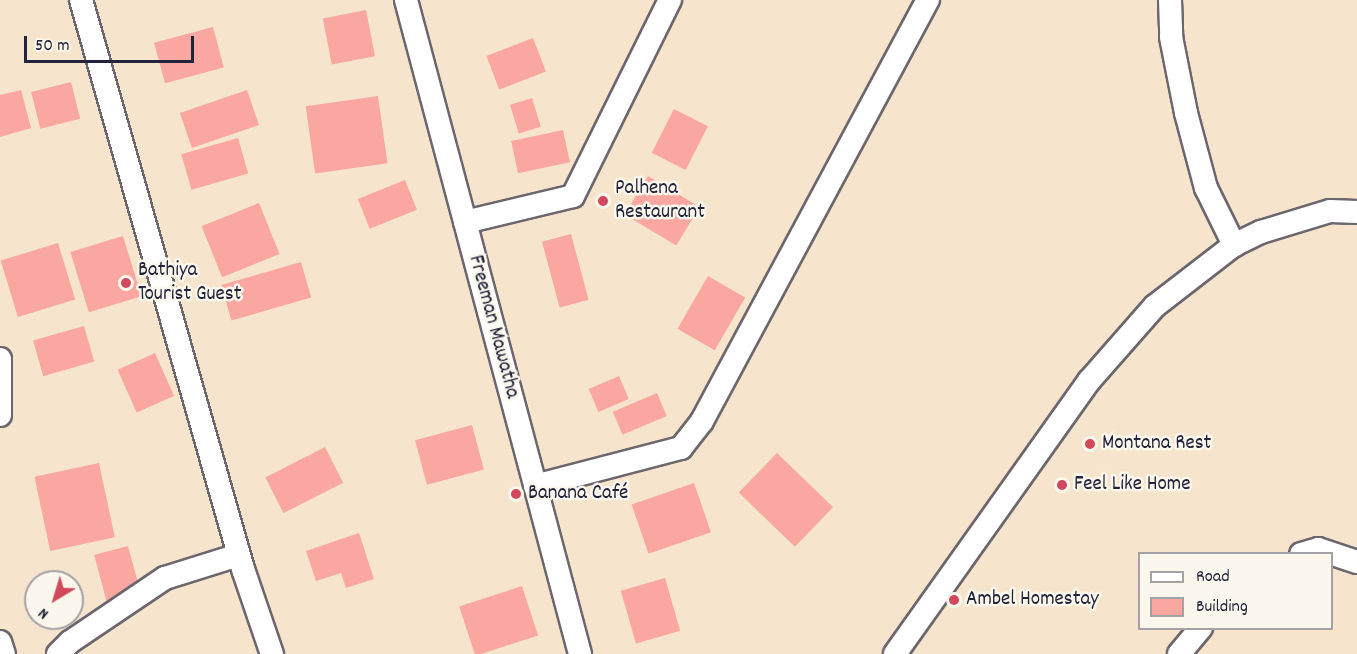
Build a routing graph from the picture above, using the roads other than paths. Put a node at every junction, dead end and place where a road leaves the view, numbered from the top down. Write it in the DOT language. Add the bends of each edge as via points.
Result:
graph roads {
  1 [pos="81,0"];
  2 [pos="406,0"];
  3 [pos="670,0"];
  4 [pos="928,0"];
  5 [pos="1170,0"];
  6 [pos="1357,212"];
  7 [pos="465,222"];
  8 [pos="1234,245"];
  9 [pos="0,359"];
  10 [pos="0,415"];
  11 [pos="535,486"];
  12 [pos="1307,552"];
  13 [pos="1327,552"];
  14 [pos="1333,554"];
  15 [pos="239,555"];
  16 [pos="1357,562"];
  17 [pos="1200,630"];
  18 [pos="0,642"];
  19 [pos="4,654"];
  20 [pos="58,654"];
  21 [pos="272,654"];
  22 [pos="580,654"];
  23 [pos="895,654"];
  24 [pos="1179,654"];
  1 -- 15 [label="street"];
  2 -- 7 [label="street, Freeman Mawatha"];
  3 -- 7 [label="street" via="573,196"];
  4 -- 11 [label="street" via="702,421 681,448"];
  5 -- 8 [label="street" via="1171,37 1186,113 1206,188"];
  6 -- 8 [label="street" via="1330,211 1261,232"];
  7 -- 11 [label="street, Freeman Mawatha"];
  8 -- 23 [label="street" via="1155,306 1089,381"];
  9 -- 10 [label="street"];
  11 -- 22 [label="street, Freeman Mawatha"];
  12 -- 13 [label="street"];
  14 -- 16 [label="street"];
  15 -- 20 [label="street" via="165,578"];
  15 -- 21 [label="street"];
  17 -- 24 [label="street"];
  18 -- 19 [label="street"];
}
